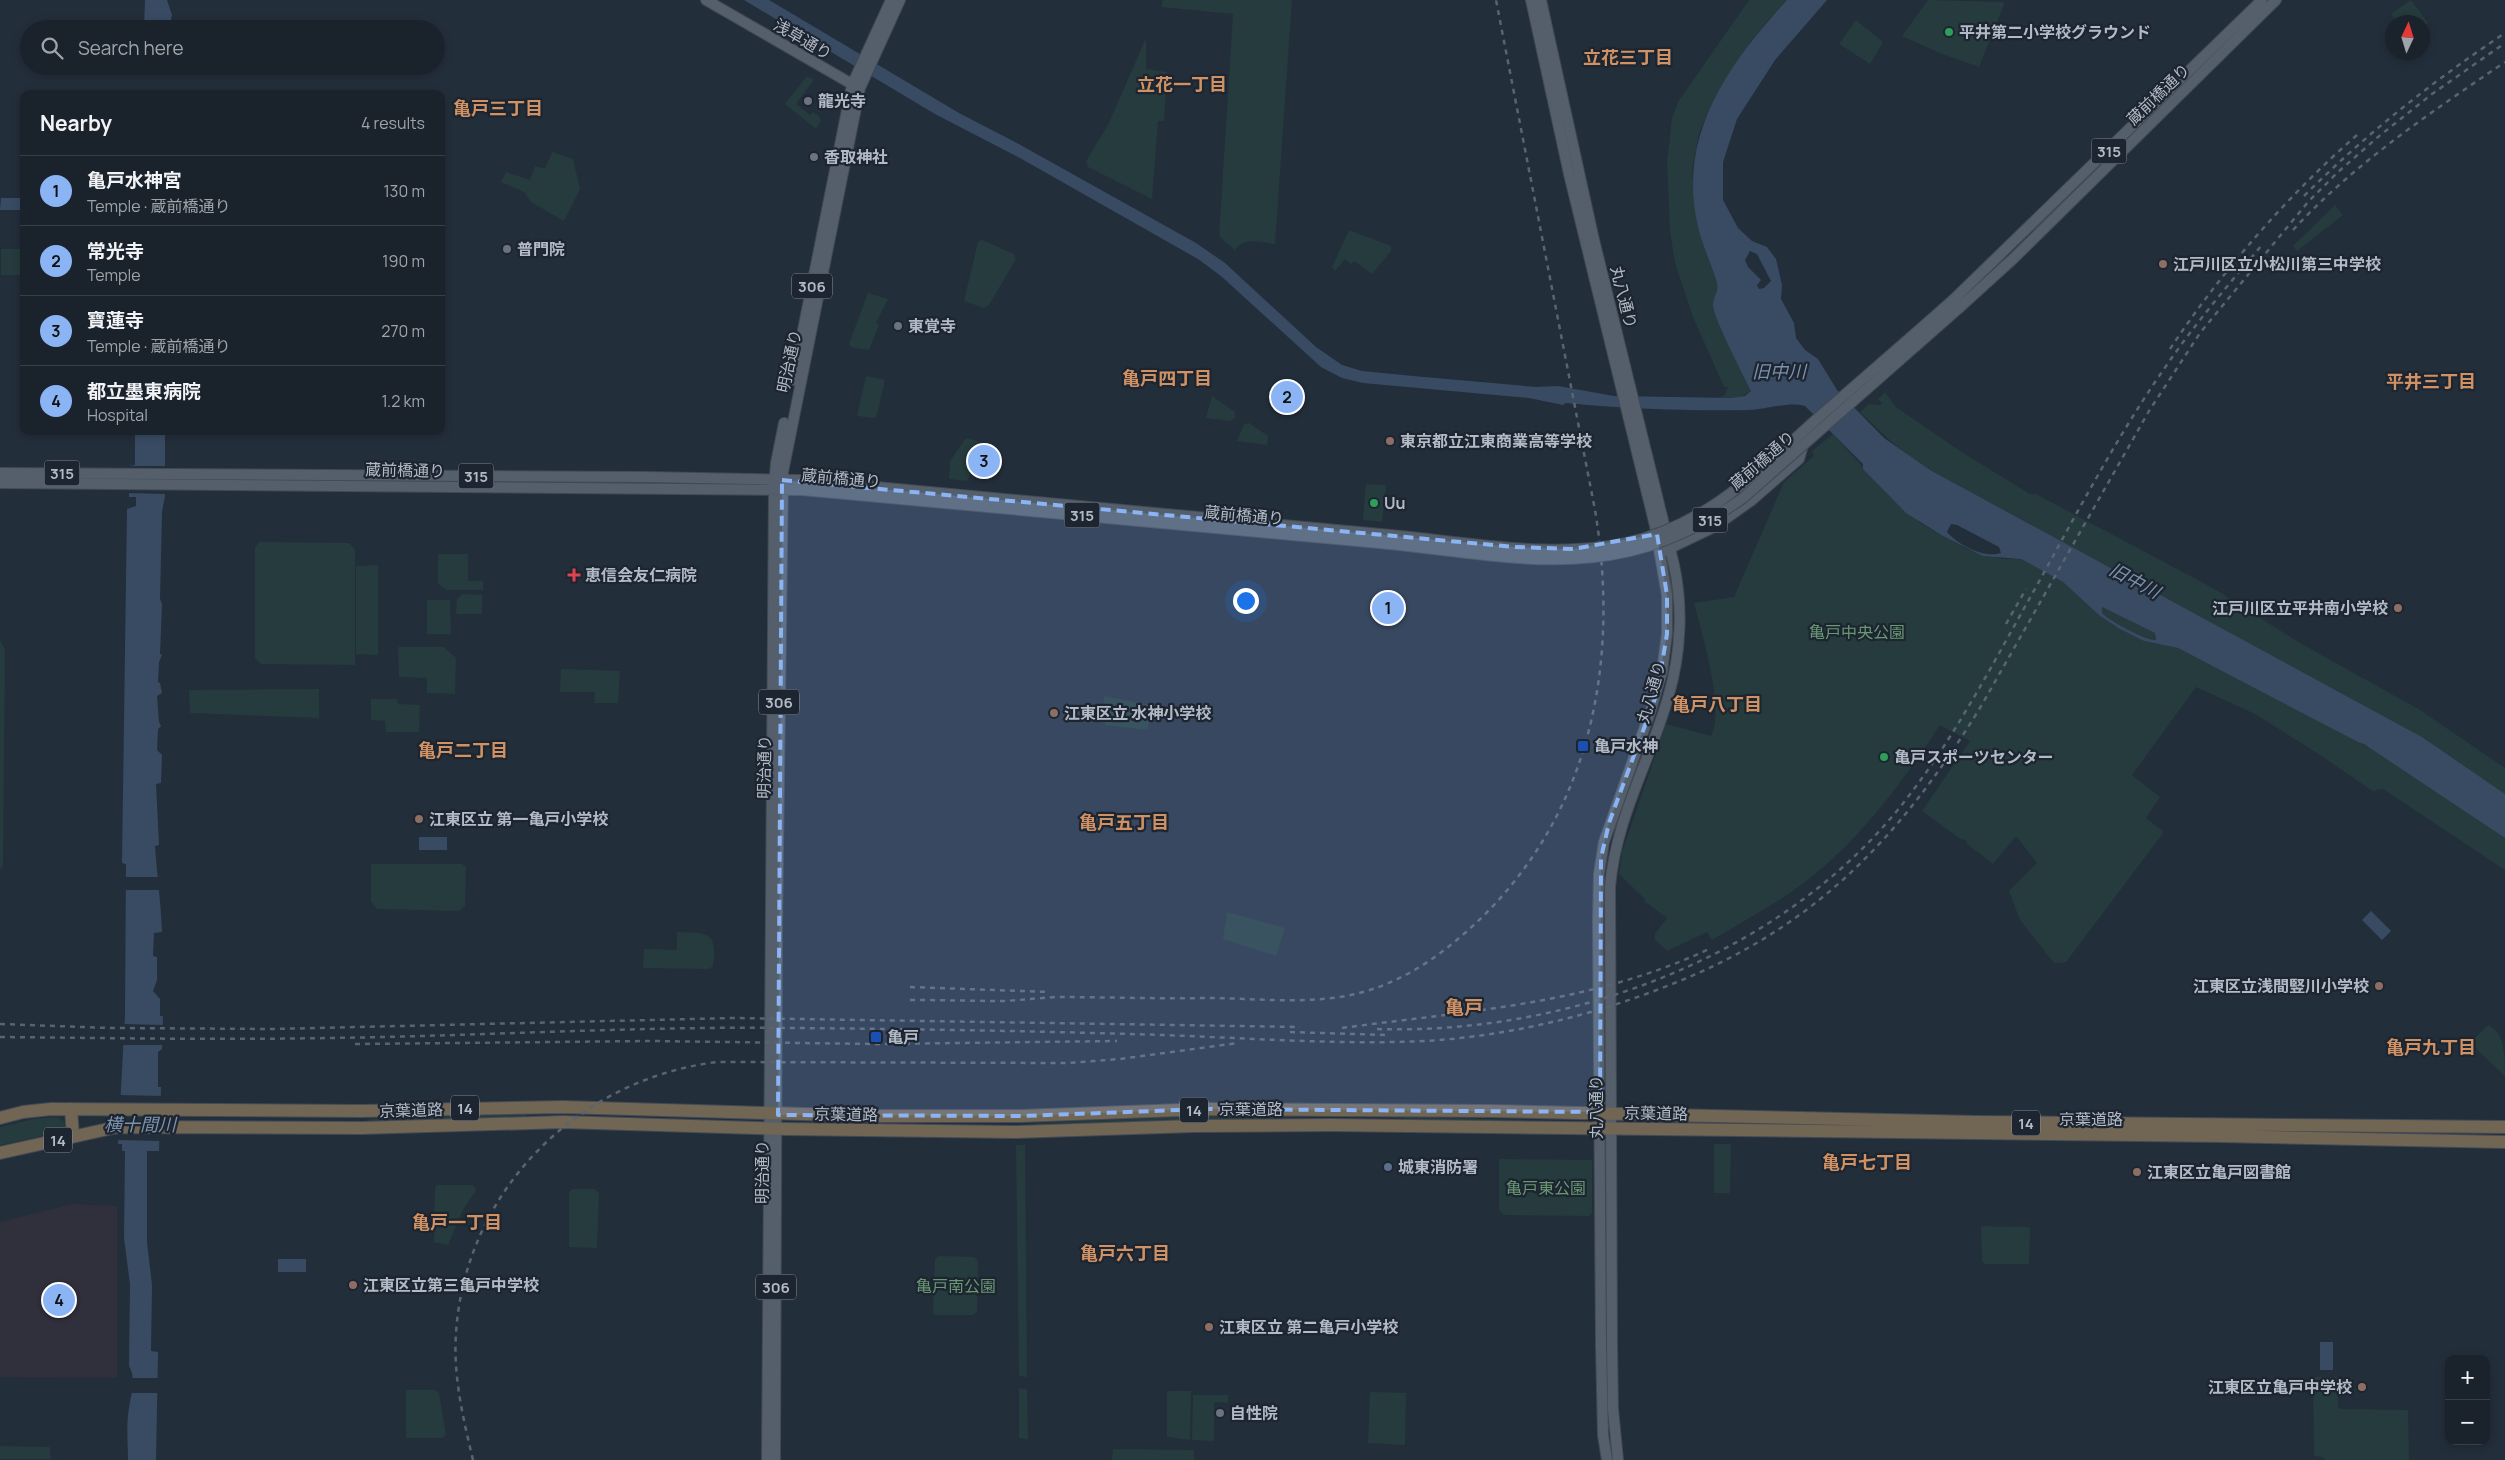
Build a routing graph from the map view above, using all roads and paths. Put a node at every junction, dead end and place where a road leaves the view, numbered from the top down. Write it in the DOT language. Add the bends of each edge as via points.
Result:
graph roads {
  1 [pos="706,0"];
  2 [pos="891,0"];
  3 [pos="900,0"];
  4 [pos="1531,0"];
  5 [pos="1541,0"];
  6 [pos="2262,0"];
  7 [pos="2276,0"];
  8 [pos="870,54"];
  9 [pos="856,86"];
  10 [pos="1590,241"];
  11 [pos="1956,304"];
  12 [pos="1803,445"];
  13 [pos="0,473"];
  14 [pos="123,479"];
  15 [pos="0,483"];
  16 [pos="778,484"];
  17 [pos="1391,540"];
  18 [pos="1665,551"];
  19 [pos="1665,650"];
  20 [pos="1677,651"];
  21 [pos="71,1109"];
  22 [pos="1605,1112"];
  23 [pos="773,1115"];
  24 [pos="0,1118"];
  25 [pos="2505,1127"];
  26 [pos="773,1129"];
  27 [pos="1605,1129"];
  28 [pos="73,1136"];
  29 [pos="2505,1142"];
  30 [pos="0,1153"];
  31 [pos="766,1460"];
  32 [pos="775,1460"];
  33 [pos="1606,1460"];
  34 [pos="1618,1460"];
  1 -- 9 [label="main road, 浅草通り"];
  2 -- 8 [label="main road, 明治通り / 306"];
  3 -- 8 [label="main road, 明治通り / 306"];
  4 -- 10 [label="main road, 丸八通り" via="1568,174"];
  5 -- 10 [label="main road, 丸八通り"];
  6 -- 11 [label="main road, 蔵前橋通り / 315"];
  7 -- 11 [label="main road, 蔵前橋通り / 315" via="2014,258"];
  8 -- 9 [label="main road, 明治通り / 306"];
  9 -- 16 [label="main road, 明治通り / 306"];
  10 -- 18 [label="main road, 丸八通り"];
  11 -- 12 [label="main road, 蔵前橋通り / 315, bridge"];
  11 -- 17 [label="main road, 蔵前橋通り / 315, bridge" via="1746,482 1679,525 1625,543 1572,550"];
  12 -- 17 [label="main road, 蔵前橋通り / 315, bridge" via="1743,498 1712,519 1673,538 1625,553 1556,561"];
  12 -- 18 [label="main road" via="1799,459 1737,512"];
  13 -- 14 [label="main road, 蔵前橋通り / 315"];
  14 -- 15 [label="main road, 蔵前橋通り / 315"];
  14 -- 16 [label="main road, 蔵前橋通り / 315"];
  16 -- 17 [label="main road, 蔵前橋通り / 315"];
  16 -- 23 [label="main road, 明治通り / 306"];
  18 -- 19 [label="main road, 丸八通り"];
  18 -- 20 [label="main road, 丸八通り" via="1678,589"];
  19 -- 20 [label="main road"];
  19 -- 22 [label="main road, 丸八通り" via="1654,703 1609,823 1601,858 1598,920"];
  20 -- 22 [label="main road, 丸八通り" via="1669,694 1620,826 1612,861"];
  21 -- 23 [label="highway, 京葉道路 / 14" via="362,1111 563,1107"];
  21 -- 24 [label="highway, 京葉道路 / 14" via="36,1110"];
  21 -- 28 [label="highway"];
  22 -- 23 [label="highway, 京葉道路 / 14" via="1207,1109 1011,1116"];
  22 -- 25 [label="highway, 京葉道路 / 14" via="1976,1122"];
  22 -- 27 [label="main road, 丸八通り"];
  23 -- 26 [label="main road, 明治通り / 306"];
  26 -- 27 [label="highway, 京葉道路 / 14" via="1015,1132 1312,1125"];
  26 -- 28 [label="highway, 京葉道路 / 14" via="563,1122 362,1128 116,1127"];
  26 -- 31 [label="main road, 明治通り / 306"];
  26 -- 32 [label="main road, 明治通り / 306"];
  27 -- 29 [label="highway, 京葉道路 / 14"];
  27 -- 33 [label="main road, 丸八通り" via="1602,1410"];
  27 -- 34 [label="main road, 丸八通り"];
  28 -- 30 [label="highway, 京葉道路 / 14"];
}
